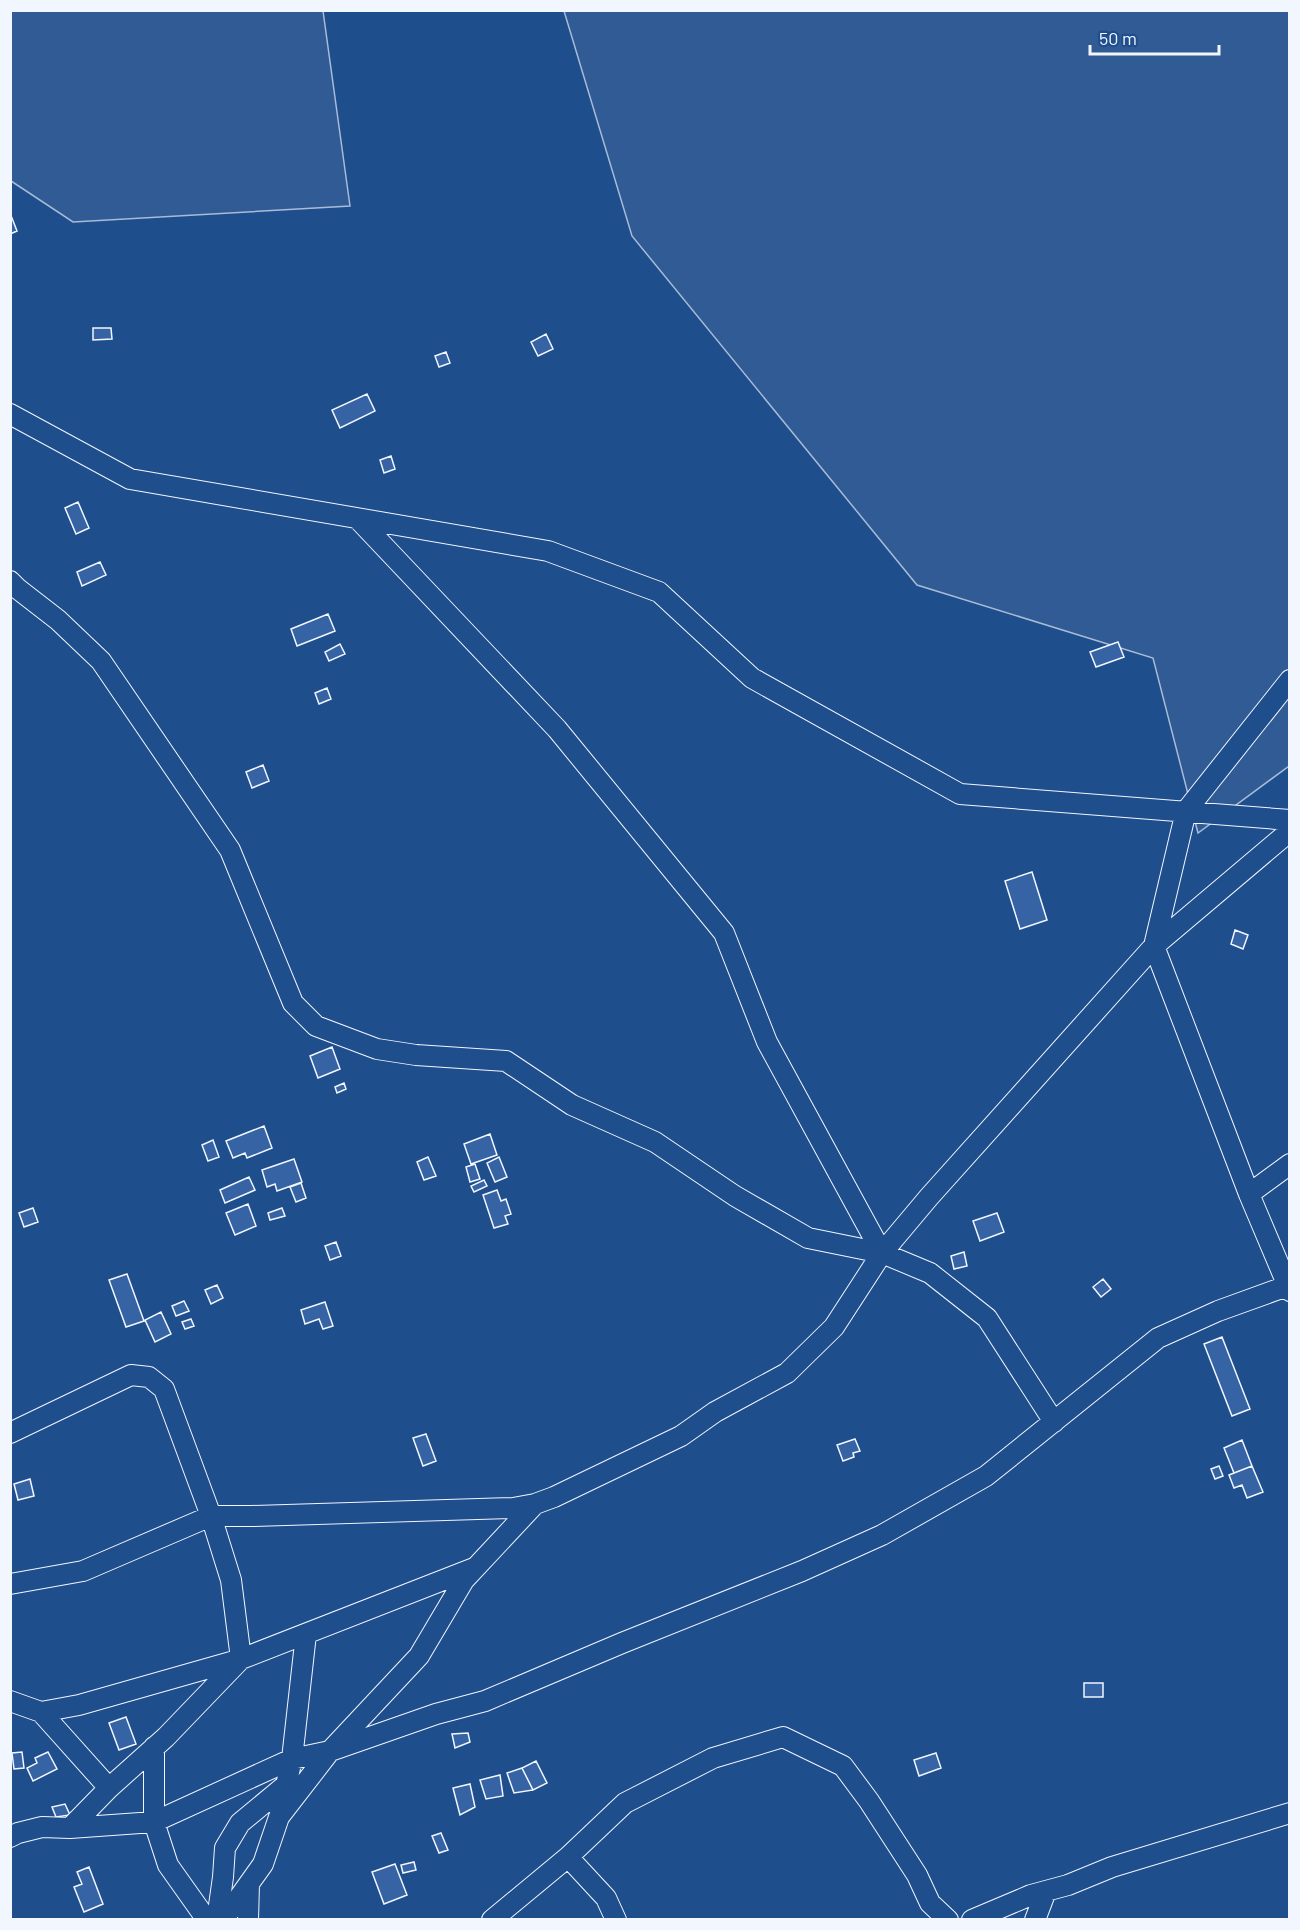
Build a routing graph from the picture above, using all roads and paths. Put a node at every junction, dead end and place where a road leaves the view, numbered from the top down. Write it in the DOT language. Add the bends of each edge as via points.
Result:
graph roads {
  1 [pos="10,414"];
  2 [pos="359,520"];
  3 [pos="10,581"];
  4 [pos="1290,680"];
  5 [pos="1186,811"];
  6 [pos="1290,820"];
  7 [pos="1290,831"];
  8 [pos="1155,946"];
  9 [pos="1290,1164"];
  10 [pos="1249,1194"];
  11 [pos="882,1253"];
  12 [pos="1288,1287"];
  13 [pos="1054,1422"];
  14 [pos="10,1433"];
  15 [pos="535,1504"];
  16 [pos="211,1516"];
  17 [pos="476,1568"];
  18 [pos="10,1584"];
  19 [pos="306,1634"];
  20 [pos="241,1659"];
  21 [pos="10,1701"];
  22 [pos="42,1712"];
  23 [pos="154,1747"];
  24 [pos="330,1751"];
  25 [pos="292,1759"];
  26 [pos="286,1784"];
  27 [pos="109,1788"];
  28 [pos="1290,1813"];
  29 [pos="279,1817"];
  30 [pos="154,1822"];
  31 [pos="70,1828"];
  32 [pos="10,1837"];
  33 [pos="568,1857"];
  34 [pos="249,1884"];
  35 [pos="1046,1891"];
  36 [pos="207,1920"];
  37 [pos="217,1920"];
  38 [pos="223,1920"];
  39 [pos="248,1920"];
  40 [pos="492,1920"];
  41 [pos="616,1920"];
  42 [pos="948,1920"];
  43 [pos="972,1920"];
  44 [pos="1035,1920"];
  1 -- 2 [label="street" via="130,479"];
  2 -- 5 [label="street" via="548,551 659,592 752,678 960,794"];
  2 -- 11 [label="street" via="557,729 724,933 767,1042"];
  3 -- 11 [label="street" via="101,661 230,850 293,1004 316,1026 377,1049 506,1061 572,1105 655,1142 735,1196 808,1238"];
  4 -- 5 [label="street"];
  5 -- 6 [label="street"];
  5 -- 8 [label="street"];
  7 -- 8 [label="street"];
  8 -- 10 [label="street"];
  8 -- 11 [label="street"];
  9 -- 10 [label="street"];
  10 -- 12 [label="street"];
  11 -- 13 [label="street" via="930,1273 987,1318"];
  11 -- 15 [label="street" via="834,1328 787,1373 715,1412 681,1436"];
  12 -- 13 [label="street" via="1218,1311 1158,1338"];
  13 -- 24 [label="street" via="986,1476 872,1540 485,1701"];
  14 -- 16 [label="street" via="131,1375 149,1377 164,1389"];
  15 -- 16 [label="street" via="513,1508"];
  15 -- 17 [label="street"];
  16 -- 18 [label="street" via="83,1571"];
  16 -- 20 [label="street" via="231,1580"];
  17 -- 19 [label="street"];
  17 -- 24 [label="street" via="464,1580 419,1656"];
  19 -- 20 [label="street"];
  19 -- 25 [label="street"];
  20 -- 22 [label="street" via="79,1706"];
  20 -- 23 [label="street"];
  21 -- 22 [label="street"];
  22 -- 27 [label="street"];
  23 -- 27 [label="street"];
  23 -- 30 [label="street"];
  24 -- 25 [label="street"];
  24 -- 29 [label="street"];
  25 -- 26 [label="street"];
  25 -- 30 [label="street"];
  26 -- 29 [label="street"];
  26 -- 37 [label="street" via="240,1823 225,1848"];
  27 -- 31 [label="street"];
  28 -- 35 [label="street"];
  29 -- 34 [label="street" via="263,1864"];
  30 -- 31 [label="street"];
  30 -- 36 [label="street" via="168,1865"];
  31 -- 32 [label="street" via="42,1827"];
  33 -- 40 [label="street"];
  33 -- 41 [label="street" via="606,1898"];
  33 -- 42 [label="street" via="625,1803 713,1758 783,1737 843,1766 917,1875 930,1903"];
  34 -- 38 [label="street"];
  34 -- 39 [label="street"];
  35 -- 43 [label="street"];
  35 -- 44 [label="street"];
}
